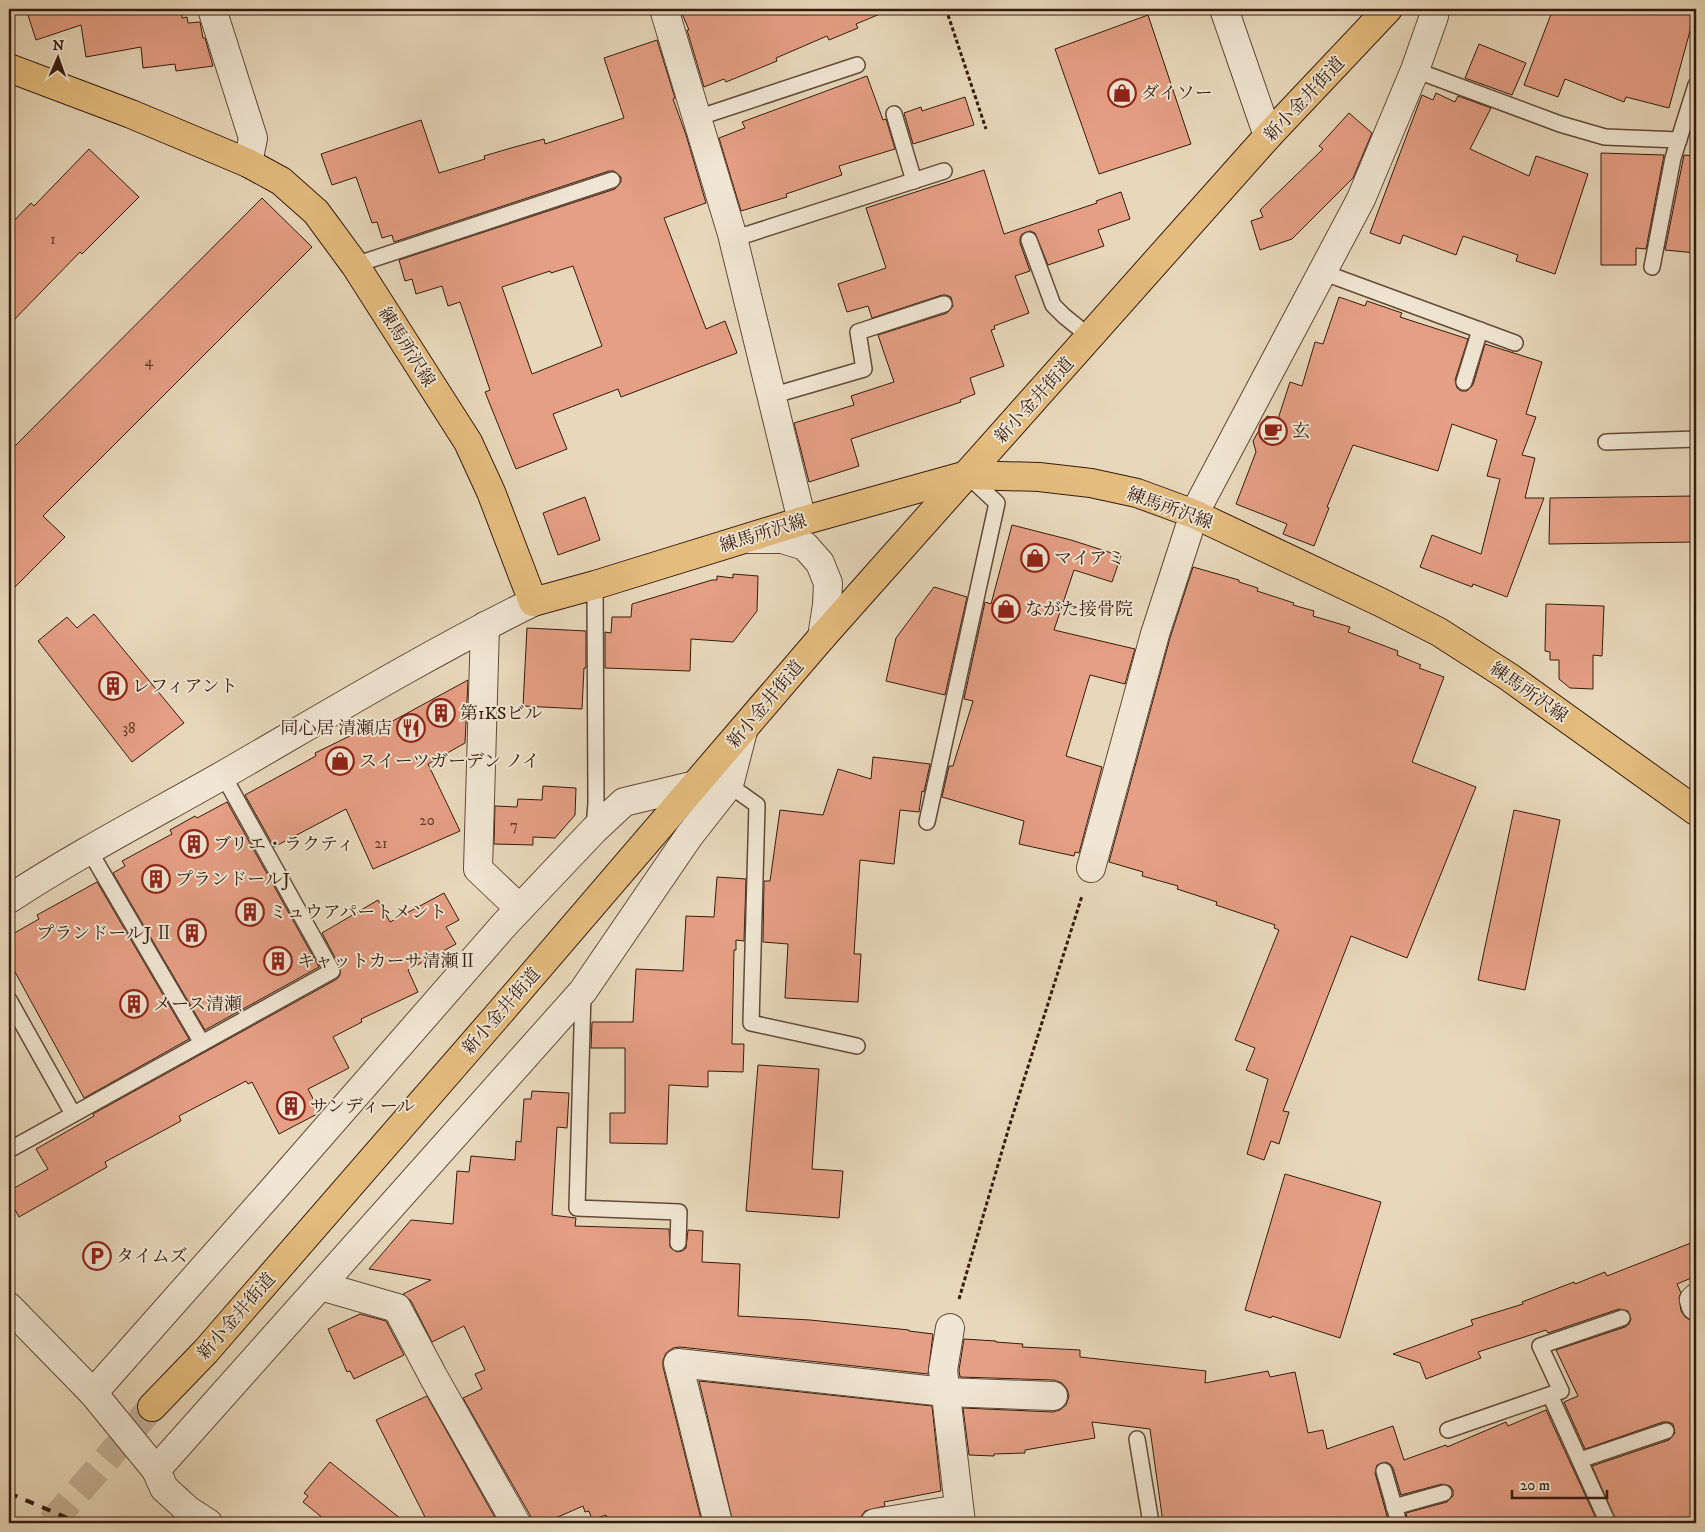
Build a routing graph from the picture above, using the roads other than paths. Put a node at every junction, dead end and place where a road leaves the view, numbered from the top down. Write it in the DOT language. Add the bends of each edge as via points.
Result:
graph roads {
  1 [pos="212,9"];
  2 [pos="664,9"];
  3 [pos="1224,9"];
  4 [pos="1388,9"];
  5 [pos="1432,9"];
  6 [pos="857,65"];
  7 [pos="9,68"];
  8 [pos="1415,70"];
  9 [pos="1696,85"];
  10 [pos="1693,103"];
  11 [pos="894,114"];
  12 [pos="697,118"];
  13 [pos="1268,136"];
  14 [pos="1679,140"];
  15 [pos="248,163"];
  16 [pos="944,171"];
  17 [pos="612,180"];
  18 [pos="914,181"];
  19 [pos="733,239"];
  20 [pos="1029,240"];
  21 [pos="355,265"];
  22 [pos="1652,268"];
  23 [pos="1322,272"];
  24 [pos="944,304"];
  25 [pos="1480,330"];
  26 [pos="1090,337"];
  27 [pos="1515,343"];
  28 [pos="1464,382"];
  29 [pos="771,396"];
  30 [pos="1696,439"];
  31 [pos="1606,442"];
  32 [pos="967,475"];
  33 [pos="1194,514"];
  34 [pos="802,521"];
  35 [pos="741,539"];
  36 [pos="595,585"];
  37 [pos="533,602"];
  38 [pos="485,626"];
  39 [pos="822,637"];
  40 [pos="743,731"];
  41 [pos="223,775"];
  42 [pos="695,785"];
  43 [pos="729,785"];
  44 [pos="1696,810"];
  45 [pos="927,822"];
  46 [pos="594,830"];
  47 [pos="89,850"];
  48 [pos="1091,868"];
  49 [pos="10,895"];
  50 [pos="519,908"];
  51 [pos="583,991"];
  52 [pos="9,1000"];
  53 [pos="202,1043"];
  54 [pos="857,1046"];
  55 [pos="73,1114"];
  56 [pos="9,1150"];
  57 [pos="678,1244"];
  58 [pos="322,1286"];
  59 [pos="1696,1298"];
  60 [pos="9,1306"];
  61 [pos="1696,1306"];
  62 [pos="1622,1318"];
  63 [pos="950,1328"];
  64 [pos="93,1392"];
  65 [pos="945,1392"];
  66 [pos="1550,1395"];
  67 [pos="1053,1396"];
  68 [pos="152,1407"];
  69 [pos="1448,1430"];
  70 [pos="1666,1431"];
  71 [pos="1138,1438"];
  72 [pos="1580,1460"];
  73 [pos="156,1470"];
  74 [pos="1384,1472"];
  75 [pos="1444,1493"];
  76 [pos="1394,1507"];
  77 [pos="960,1516"];
  78 [pos="208,1523"];
  79 [pos="516,1523"];
  80 [pos="718,1523"];
  81 [pos="874,1523"];
  82 [pos="1151,1523"];
  83 [pos="1399,1523"];
  84 [pos="1608,1523"];
  1 -- 15 [label="street" via="253,138"];
  2 -- 12 [label="street"];
  3 -- 13 [label="street"];
  4 -- 13 [label="main road, 新小金井街道"];
  5 -- 8 [label="street" via="1434,16"];
  6 -- 12 [label="lane"];
  7 -- 15 [label="main road, 練馬所沢線"];
  8 -- 14 [label="lane" via="1560,124 1606,137"];
  8 -- 23 [label="street" via="1361,199"];
  9 -- 10 [label="lane"];
  10 -- 14 [label="lane"];
  11 -- 18 [label="lane"];
  12 -- 19 [label="street"];
  13 -- 26 [label="main road, 新小金井街道"];
  14 -- 22 [label="lane"];
  15 -- 21 [label="main road, 練馬所沢線" via="282,182 316,212"];
  16 -- 18 [label="lane"];
  17 -- 21 [label="lane"];
  18 -- 19 [label="lane"];
  19 -- 29 [label="street"];
  20 -- 26 [label="lane" via="1053,305"];
  21 -- 37 [label="main road, 練馬所沢線" via="468,442"];
  23 -- 25 [label="lane"];
  23 -- 33 [label="street"];
  24 -- 29 [label="lane" via="858,332 864,369"];
  25 -- 27 [label="lane"];
  25 -- 28 [label="lane"];
  26 -- 32 [label="main road, 新小金井街道"];
  29 -- 34 [label="street"];
  30 -- 31 [label="lane"];
  32 -- 33 [label="main road, 練馬所沢線" via="1091,482 1137,493"];
  32 -- 34 [label="main road, 練馬所沢線"];
  32 -- 39 [label="main road, 新小金井街道"];
  32 -- 45 [label="lane" via="997,502"];
  33 -- 44 [label="main road, 練馬所沢線" via="1439,632"];
  33 -- 48 [label="street" via="1155,634"];
  34 -- 35 [label="main road, 練馬所沢線"];
  35 -- 36 [label="main road, 練馬所沢線"];
  35 -- 39 [label="street" via="782,539 805,546 820,562 828,583"];
  36 -- 37 [label="main road, 練馬所沢線"];
  36 -- 46 [label="lane"];
  37 -- 38 [label="street"];
  38 -- 41 [label="street"];
  38 -- 50 [label="street" via="478,870"];
  39 -- 40 [label="main road, 新小金井街道"];
  40 -- 42 [label="main road, 新小金井街道"];
  40 -- 43 [label="street"];
  41 -- 47 [label="street"];
  41 -- 53 [label="lane" via="332,971"];
  42 -- 46 [label="street" via="624,802"];
  42 -- 68 [label="main road, 新小金井街道" via="212,1344"];
  43 -- 51 [label="street" via="688,836"];
  43 -- 54 [label="lane" via="757,805 751,1022"];
  46 -- 50 [label="street"];
  47 -- 49 [label="street"];
  47 -- 53 [label="lane"];
  50 -- 64 [label="street"];
  51 -- 57 [label="lane" via="577,1208 679,1212"];
  51 -- 58 [label="street"];
  52 -- 55 [label="lane"];
  53 -- 55 [label="lane"];
  55 -- 56 [label="lane"];
  58 -- 73 [label="street"];
  58 -- 79 [label="street" via="397,1308"];
  59 -- 61 [label="street"];
  60 -- 64 [label="street"];
  62 -- 66 [label="lane" via="1540,1346 1561,1391"];
  63 -- 65 [label="street" via="944,1370"];
  64 -- 73 [label="street"];
  65 -- 67 [label="street"];
  65 -- 77 [label="street"];
  65 -- 80 [label="street" via="678,1363"];
  66 -- 69 [label="lane"];
  66 -- 72 [label="lane"];
  70 -- 72 [label="lane"];
  71 -- 82 [label="lane"];
  72 -- 84 [label="lane"];
  73 -- 78 [label="street" via="164,1488"];
  74 -- 76 [label="lane"];
  75 -- 76 [label="lane"];
  76 -- 83 [label="lane"];
  77 -- 81 [label="street"];
}
